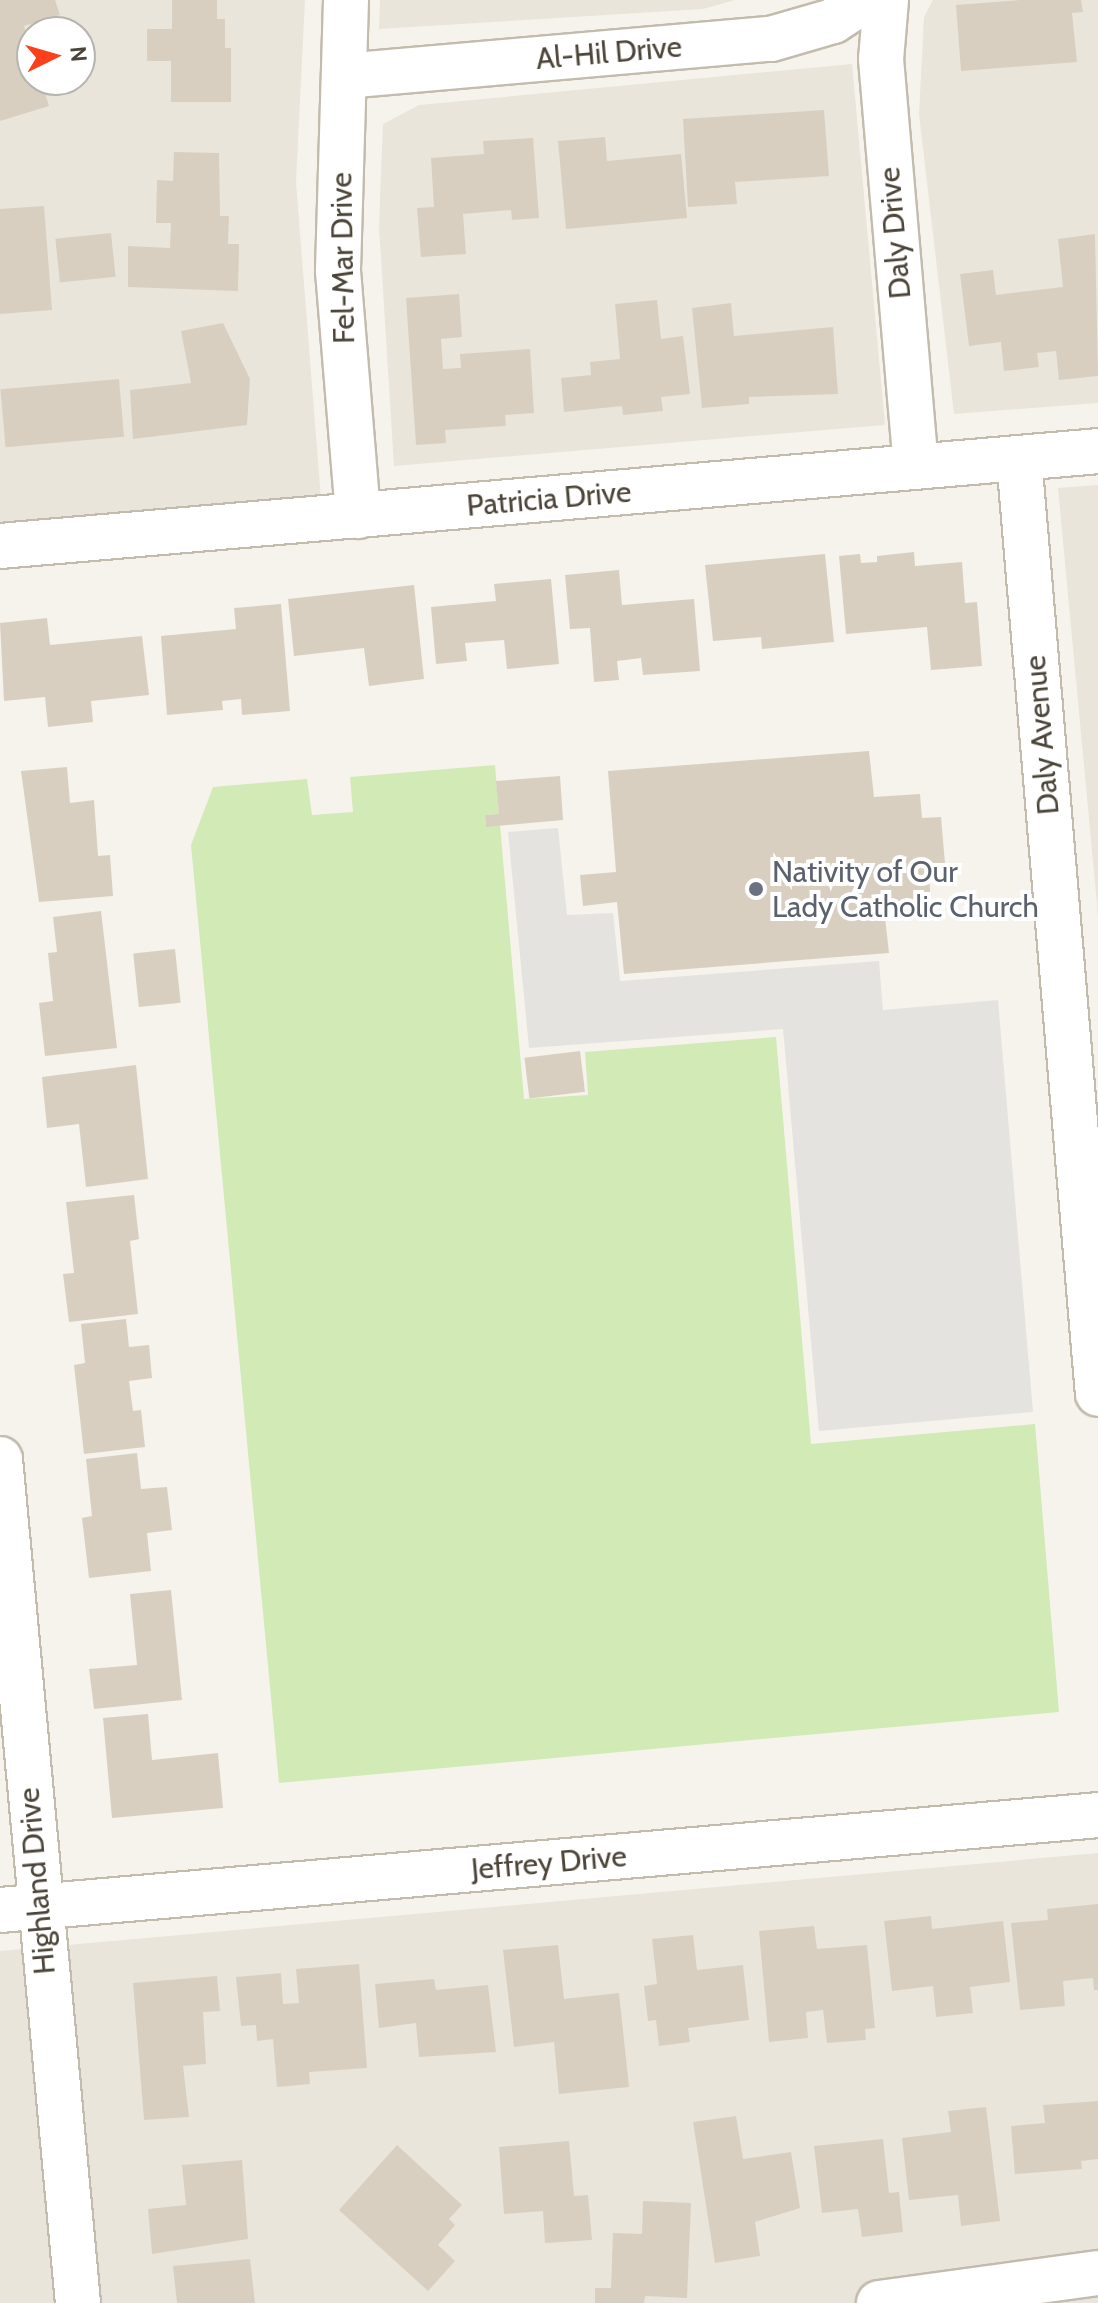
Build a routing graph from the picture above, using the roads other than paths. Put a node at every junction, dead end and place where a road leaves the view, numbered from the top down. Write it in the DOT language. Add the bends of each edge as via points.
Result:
graph roads {
  1 [pos="346,0"];
  2 [pos="865,0"];
  3 [pos="886,0"];
  4 [pos="344,76"];
  5 [pos="1098,451"];
  6 [pos="1019,458"];
  7 [pos="916,467"];
  8 [pos="358,516"];
  9 [pos="0,546"];
  10 [pos="1098,1394"];
  11 [pos="0,1459"];
  12 [pos="1098,1815"];
  13 [pos="20,1909"];
  14 [pos="1098,2273"];
  15 [pos="78,2303"];
  16 [pos="879,2303"];
  1 -- 4 [label="street, Fel-Mar Drive"];
  2 -- 4 [label="street, Al-Hil Drive" via="833,21 771,39"];
  3 -- 7 [label="street, Daly Drive" via="881,59"];
  4 -- 8 [label="street, Fel-Mar Drive" via="338,271"];
  5 -- 6 [label="street, Patricia Drive"];
  6 -- 7 [label="street, Patricia Drive"];
  6 -- 10 [label="street, Daly Avenue"];
  7 -- 8 [label="street, Patricia Drive"];
  8 -- 9 [label="street, Patricia Drive"];
  11 -- 13 [label="street, Highland Drive"];
  12 -- 13 [label="street, Jeffrey Drive"];
  13 -- 15 [label="street, Highland Drive"];
  14 -- 16 [label="street"];
}
